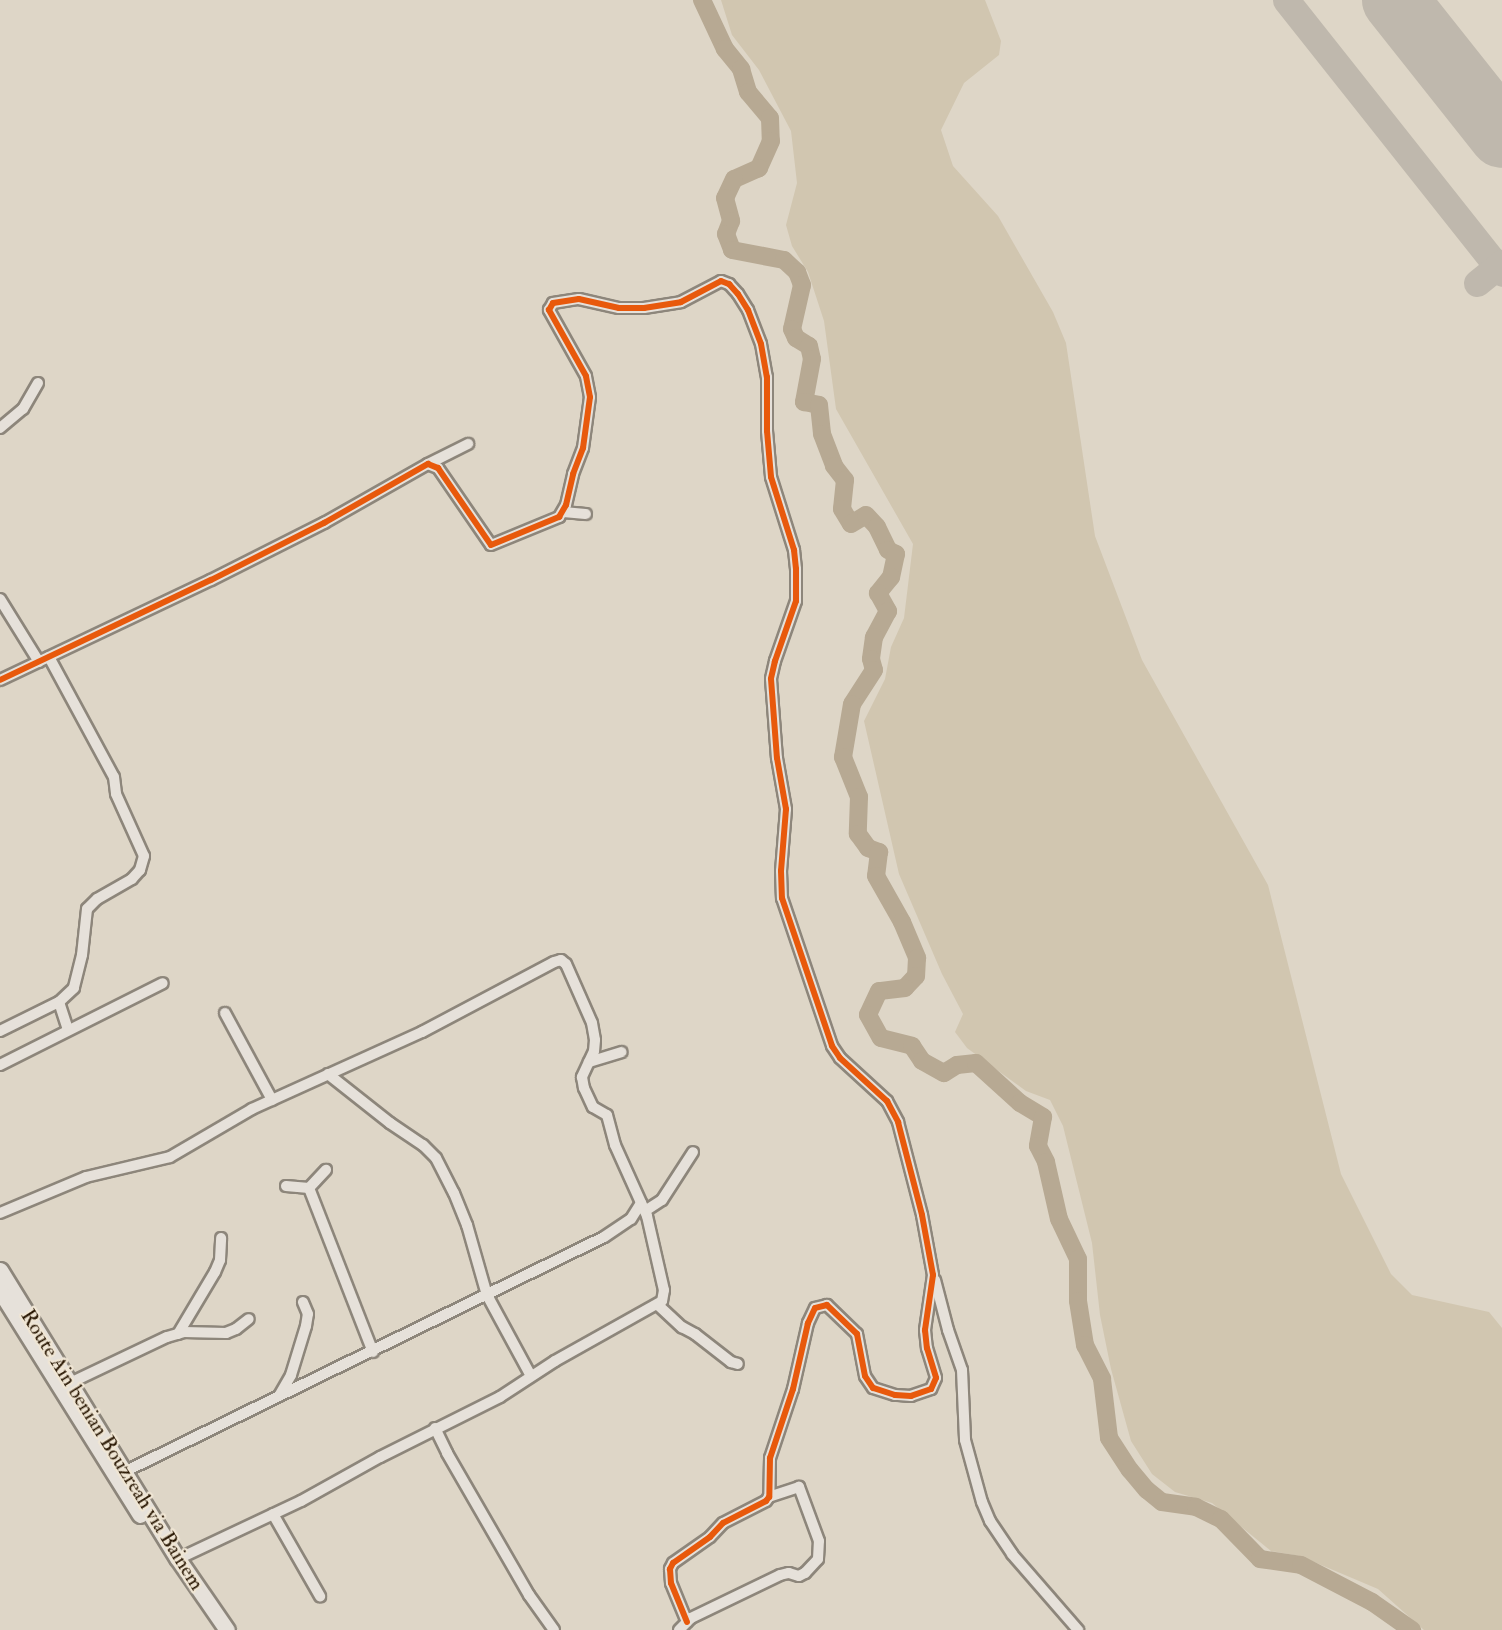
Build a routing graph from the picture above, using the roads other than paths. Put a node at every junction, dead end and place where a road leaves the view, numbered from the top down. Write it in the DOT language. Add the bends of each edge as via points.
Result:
graph roads {
  1 [pos="38,383"];
  2 [pos="0,428"];
  3 [pos="468,444"];
  4 [pos="428,464"];
  5 [pos="563,512"];
  6 [pos="586,514"];
  7 [pos="0,598"];
  8 [pos="44,659"];
  9 [pos="0,680"];
  10 [pos="163,983"];
  11 [pos="59,1002"];
  12 [pos="225,1013"];
  13 [pos="68,1030"];
  14 [pos="0,1031"];
  15 [pos="621,1052"];
  16 [pos="589,1062"];
  17 [pos="0,1065"];
  18 [pos="328,1074"];
  19 [pos="272,1100"];
  20 [pos="693,1152"];
  21 [pos="326,1170"];
  22 [pos="286,1186"];
  23 [pos="309,1188"];
  24 [pos="643,1207"];
  25 [pos="0,1213"];
  26 [pos="221,1238"];
  27 [pos="0,1270"];
  28 [pos="933,1275"];
  29 [pos="0,1291"];
  30 [pos="487,1295"];
  31 [pos="303,1302"];
  32 [pos="658,1305"];
  33 [pos="249,1319"];
  34 [pos="178,1334"];
  35 [pos="373,1352"];
  36 [pos="738,1364"];
  37 [pos="531,1376"];
  38 [pos="70,1383"];
  39 [pos="279,1397"];
  40 [pos="435,1428"];
  41 [pos="124,1472"];
  42 [pos="769,1497"];
  43 [pos="273,1515"];
  44 [pos="178,1559"];
  45 [pos="320,1596"];
  46 [pos="683,1626"];
  47 [pos="216,1630"];
  48 [pos="227,1630"];
  49 [pos="554,1630"];
  50 [pos="1078,1630"];
  1 -- 2 [label="street" via="23,409"];
  3 -- 4 [label="street"];
  4 -- 5 [label="street" via="438,468 491,545"];
  4 -- 8 [label="street" via="304,534"];
  5 -- 6 [label="street"];
  5 -- 28 [label="street" via="583,448 590,392 586,376 549,310 552,303 579,299 619,308 644,308 681,302 716,282 729,284 748,310 761,344 767,377 771,477 794,550 796,569 796,601 771,679 777,758 786,809 783,898 832,1046 895,1113"];
  7 -- 8 [label="street"];
  8 -- 9 [label="street"];
  8 -- 11 [label="street" via="114,777 116,794 144,856 132,879 89,906 74,988"];
  10 -- 13 [label="street"];
  11 -- 13 [label="street"];
  11 -- 14 [label="street"];
  12 -- 19 [label="street"];
  13 -- 17 [label="street"];
  15 -- 16 [label="street"];
  16 -- 18 [label="street" via="594,1051 592,1023 561,960 422,1032"];
  16 -- 24 [label="street" via="582,1077 584,1088 593,1107 607,1115 615,1145"];
  18 -- 19 [label="street"];
  18 -- 30 [label="street" via="436,1158 466,1224"];
  19 -- 25 [label="street" via="164,1159 86,1177"];
  20 -- 24 [label="street" via="662,1200"];
  21 -- 23 [label="street"];
  22 -- 23 [label="street"];
  23 -- 35 [label="street"];
  24 -- 30 [label="street" via="613,1232"];
  24 -- 32 [label="street" via="664,1290"];
  26 -- 34 [label="street" via="215,1272"];
  27 -- 38 [label="main road, Route Ain benian Bouzreah via Bainem"];
  28 -- 42 [label="street" via="925,1330 936,1378 924,1393 903,1396 873,1388 865,1376 857,1334 827,1305 815,1308 770,1458"];
  28 -- 50 [label="street" via="962,1370 965,1440 982,1502 1001,1539"];
  29 -- 47 [label="main road, Route Ain benian Bouzreah via Bainem" via="108,1467"];
  30 -- 35 [label="street"];
  30 -- 37 [label="street"];
  31 -- 39 [label="street" via="308,1314 306,1326 291,1375"];
  32 -- 36 [label="street" via="682,1327"];
  32 -- 37 [label="street"];
  33 -- 34 [label="street" via="226,1333"];
  34 -- 38 [label="street"];
  35 -- 39 [label="street"];
  37 -- 40 [label="street" via="500,1397"];
  38 -- 41 [label="main road, Route Ain benian Bouzreah via Bainem"];
  39 -- 41 [label="street"];
  40 -- 43 [label="street"];
  40 -- 49 [label="street" via="529,1596"];
  41 -- 44 [label="main road, Route Ain benian Bouzreah via Bainem"];
  42 -- 46 [label="street" via="723,1523 673,1563 669,1578"];
  42 -- 46 [label="street" via="799,1486 819,1541 818,1559 799,1576 780,1575"];
  43 -- 44 [label="street"];
  43 -- 45 [label="street"];
  44 -- 48 [label="main road, Route Ain benian Bouzreah via Bainem"];
}
